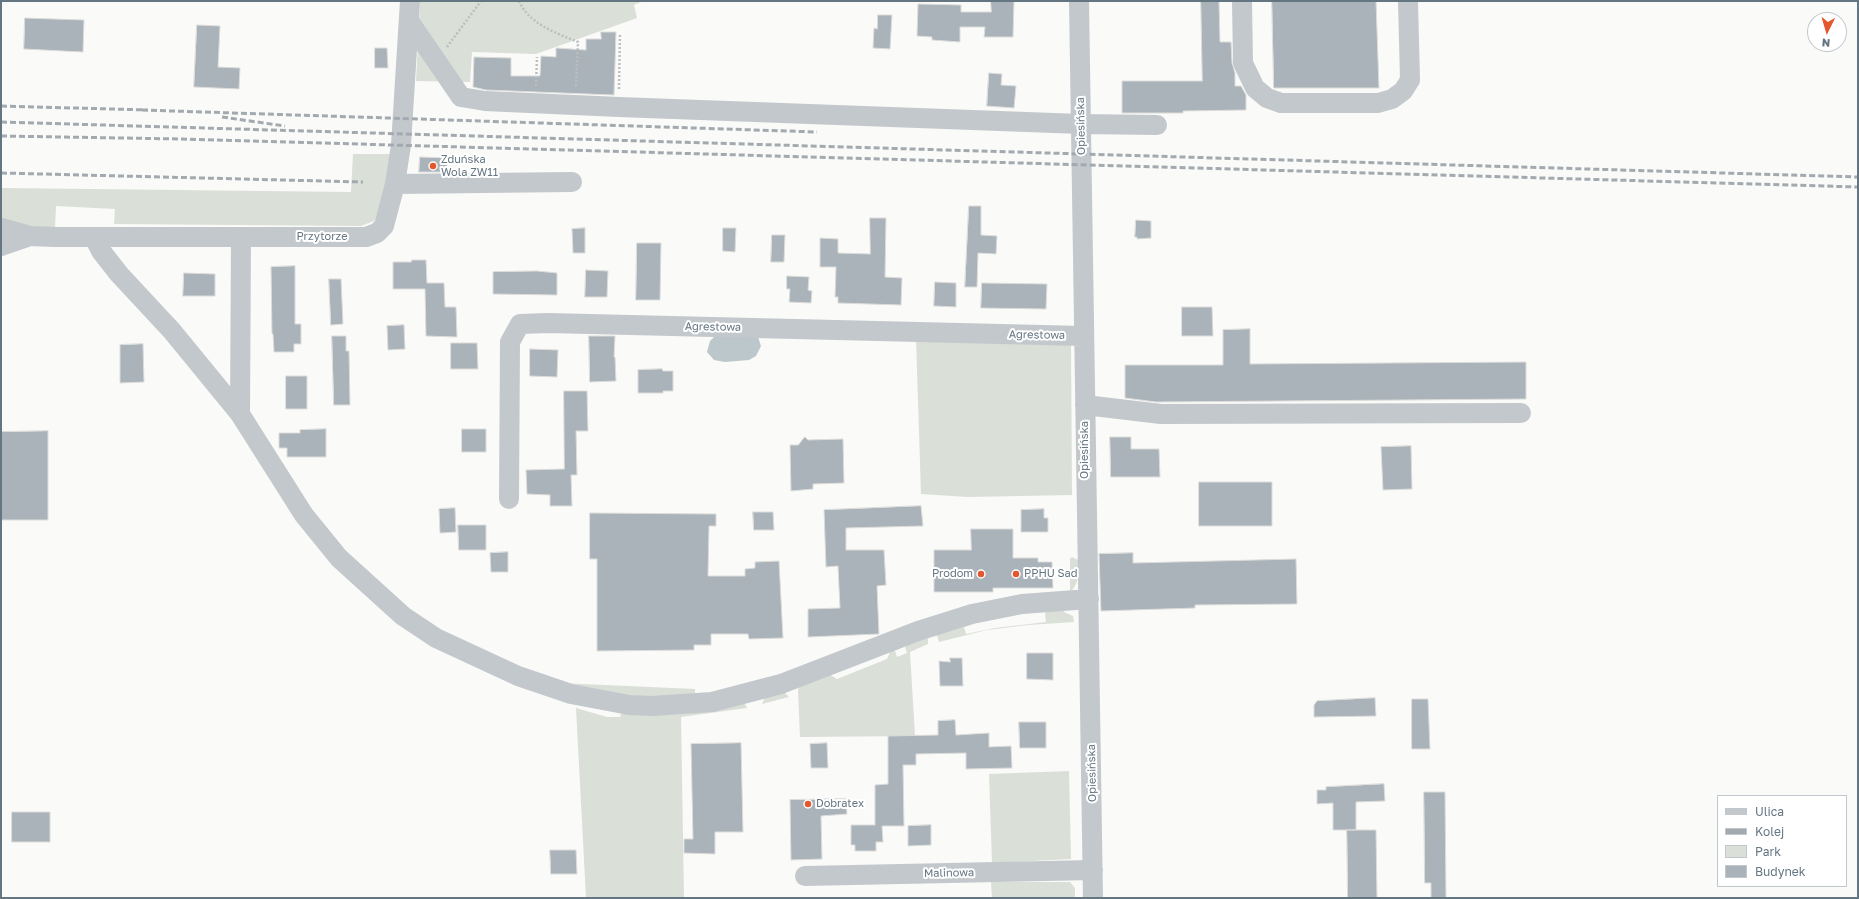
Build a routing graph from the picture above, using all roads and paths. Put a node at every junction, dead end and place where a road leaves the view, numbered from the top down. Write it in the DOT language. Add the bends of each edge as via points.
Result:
graph roads {
  1 [pos="410,1"];
  2 [pos="518,1"];
  3 [pos="1079,1"];
  4 [pos="1242,1"];
  5 [pos="1408,1"];
  6 [pos="409,21"];
  7 [pos="620,34"];
  8 [pos="537,57"];
  9 [pos="535,102"];
  10 [pos="576,104"];
  11 [pos="619,107"];
  12 [pos="1081,124"];
  13 [pos="1157,125"];
  14 [pos="572,182"];
  15 [pos="395,184"];
  16 [pos="1,228"];
  17 [pos="30,236"];
  18 [pos="94,237"];
  19 [pos="241,237"];
  20 [pos="1,246"];
  21 [pos="1083,336"];
  22 [pos="1085,405"];
  23 [pos="1521,413"];
  24 [pos="240,414"];
  25 [pos="509,499"];
  26 [pos="1089,599"];
  27 [pos="1093,870"];
  28 [pos="806,876"];
  29 [pos="1093,898"];
  1 -- 6 [label="street, Przytorze"];
  2 -- 10 [label="path" via="521,7 544,28 578,42"];
  3 -- 12 [label="street, Opiesińska"];
  4 -- 5 [label="street" via="1243,63 1255,88 1267,98 1281,102 1370,103 1392,99 1403,91 1410,80"];
  6 -- 9 [label="street" via="461,97 485,101"];
  6 -- 15 [label="street, Przytorze" via="401,145"];
  7 -- 11 [label="path"];
  8 -- 9 [label="path"];
  9 -- 10 [label="street"];
  10 -- 11 [label="street"];
  11 -- 12 [label="street"];
  12 -- 13 [label="street"];
  12 -- 21 [label="street, Opiesińska"];
  14 -- 15 [label="street"];
  15 -- 19 [label="street, Przytorze" via="384,226 372,235"];
  16 -- 17 [label="street"];
  17 -- 18 [label="street, Przytorze"];
  17 -- 20 [label="street"];
  18 -- 19 [label="street, Przytorze"];
  18 -- 24 [label="street" via="101,251 119,274 172,331"];
  19 -- 24 [label="street"];
  21 -- 22 [label="street, Opiesińska"];
  21 -- 25 [label="street, Agrestowa" via="520,324 510,342"];
  22 -- 23 [label="street" via="1161,414"];
  22 -- 26 [label="street, Opiesińska"];
  24 -- 26 [label="street" via="304,516 339,558 403,616 436,638 518,676 571,694 629,705 712,702 781,684 918,631 972,614 1022,604"];
  26 -- 27 [label="street, Opiesińska"];
  27 -- 28 [label="street, Malinowa"];
  27 -- 29 [label="street, Opiesińska"];
}
